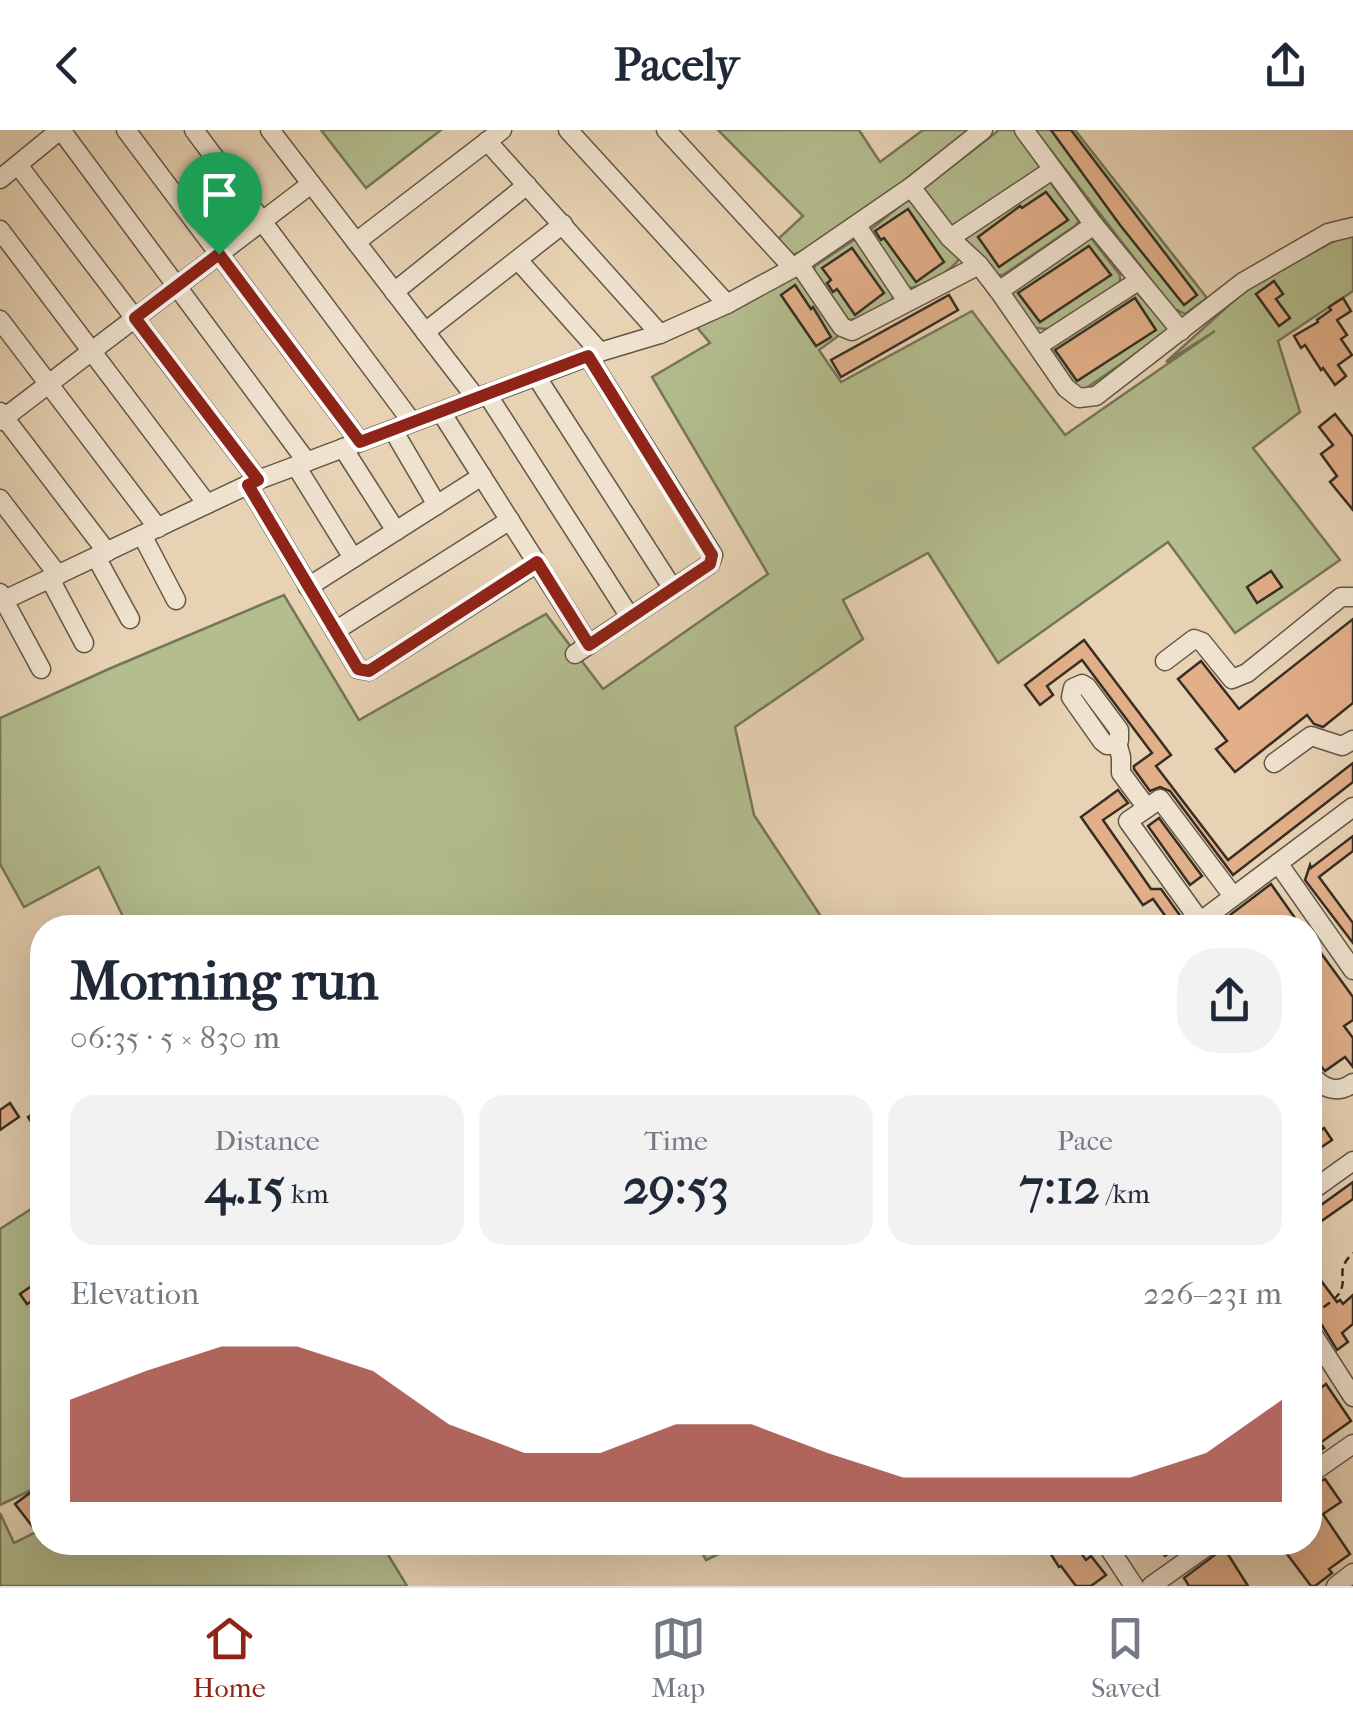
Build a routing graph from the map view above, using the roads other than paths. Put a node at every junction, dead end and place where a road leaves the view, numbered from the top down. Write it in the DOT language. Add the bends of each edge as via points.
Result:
graph roads {
  1 [pos="60,130"];
  2 [pos="126,130"];
  3 [pos="194,130"];
  4 [pos="270,130"];
  5 [pos="568,130"];
  6 [pos="666,130"];
  7 [pos="983,130"];
  8 [pos="1024,130"];
  9 [pos="495,136"];
  10 [pos="18,164"];
  11 [pos="1052,170"];
  12 [pos="0,179"];
  13 [pos="311,184"];
  14 [pos="527,185"];
  15 [pos="911,187"];
  16 [pos="262,221"];
  17 [pos="562,224"];
  18 [pos="1094,225"];
  19 [pos="857,226"];
  20 [pos="1353,227"];
  21 [pos="0,230"];
  22 [pos="950,238"];
  23 [pos="356,242"];
  24 [pos="219,254"];
  25 [pos="518,260"];
  26 [pos="979,265"];
  27 [pos="796,266"];
  28 [pos="1138,281"];
  29 [pos="177,286"];
  30 [pos="999,290"];
  31 [pos="394,292"];
  32 [pos="907,301"];
  33 [pos="727,304"];
  34 [pos="135,318"];
  35 [pos="0,320"];
  36 [pos="425,332"];
  37 [pos="1181,332"];
  38 [pos="660,334"];
  39 [pos="1038,346"];
  40 [pos="91,352"];
  41 [pos="594,354"];
  42 [pos="536,376"];
  43 [pos="48,384"];
  44 [pos="481,396"];
  45 [pos="441,412"];
  46 [pos="2,417"];
  47 [pos="412,422"];
  48 [pos="392,430"];
  49 [pos="352,445"];
  50 [pos="301,464"];
  51 [pos="482,476"];
  52 [pos="253,483"];
  53 [pos="0,500"];
  54 [pos="207,504"];
  55 [pos="438,504"];
  56 [pos="510,520"];
  57 [pos="150,531"];
  58 [pos="396,531"];
  59 [pos="102,554"];
  60 [pos="353,558"];
  61 [pos="537,562"];
  62 [pos="54,577"];
  63 [pos="308,587"];
  64 [pos="673,588"];
  65 [pos="2,598"];
  66 [pos="1353,598"];
  67 [pos="176,600"];
  68 [pos="630,617"];
  69 [pos="130,619"];
  70 [pos="335,631"];
  71 [pos="84,643"];
  72 [pos="1165,662"];
  73 [pos="41,669"];
  74 [pos="1353,740"];
  75 [pos="1117,742"];
  76 [pos="1274,764"];
  77 [pos="1353,807"];
  78 [pos="1146,808"];
  79 [pos="1278,863"];
  80 [pos="1233,896"];
  81 [pos="1196,915"];
  82 [pos="1213,915"];
  83 [pos="1314,915"];
  84 [pos="1322,926"];
  85 [pos="1353,970"];
  86 [pos="1353,1083"];
  87 [pos="1322,1085"];
  88 [pos="1353,1161"];
  89 [pos="1322,1184"];
  90 [pos="1322,1360"];
  91 [pos="1353,1397"];
  92 [pos="1353,1444"];
  93 [pos="1322,1466"];
  94 [pos="1114,1555"];
  95 [pos="1195,1555"];
  96 [pos="1353,1574"];
  97 [pos="1134,1586"];
  98 [pos="1151,1586"];
  99 [pos="1336,1586"];
  1 -- 10 [label="street"];
  1 -- 29 [label="street"];
  2 -- 24 [label="street"];
  3 -- 16 [label="street"];
  4 -- 13 [label="street"];
  5 -- 33 [label="street"];
  6 -- 27 [label="street"];
  7 -- 15 [label="street"];
  8 -- 11 [label="street"];
  9 -- 14 [label="street"];
  9 -- 23 [label="street"];
  10 -- 12 [label="street"];
  10 -- 34 [label="street"];
  11 -- 18 [label="street"];
  11 -- 22 [label="street"];
  13 -- 16 [label="street"];
  13 -- 23 [label="street"];
  14 -- 17 [label="street"];
  14 -- 31 [label="street"];
  15 -- 19 [label="street"];
  15 -- 22 [label="street"];
  16 -- 24 [label="street"];
  16 -- 47 [label="street"];
  17 -- 25 [label="street"];
  17 -- 38 [label="street"];
  18 -- 28 [label="street"];
  18 -- 30 [label="street"];
  19 -- 27 [label="street"];
  19 -- 32 [label="street"];
  20 -- 37 [label="street" via="1328,233 1243,282"];
  21 -- 40 [label="street"];
  22 -- 26 [label="street"];
  23 -- 31 [label="street"];
  24 -- 29 [label="street"];
  24 -- 49 [label="street"];
  25 -- 36 [label="street"];
  25 -- 41 [label="street"];
  26 -- 30 [label="street"];
  26 -- 32 [label="street"];
  27 -- 32 [label="street" via="848,330"];
  27 -- 33 [label="street"];
  28 -- 37 [label="street"];
  28 -- 39 [label="street"];
  29 -- 34 [label="street"];
  29 -- 50 [label="street"];
  30 -- 39 [label="street"];
  31 -- 36 [label="street"];
  33 -- 38 [label="street"];
  34 -- 40 [label="street"];
  34 -- 52 [label="street"];
  35 -- 43 [label="street"];
  36 -- 44 [label="street"];
  37 -- 39 [label="street" via="1088,398 1066,388"];
  38 -- 41 [label="street"];
  40 -- 43 [label="street"];
  40 -- 54 [label="street"];
  41 -- 42 [label="street"];
  41 -- 64 [label="street" via="712,555 710,564"];
  42 -- 44 [label="street"];
  42 -- 64 [label="street"];
  43 -- 46 [label="street"];
  43 -- 57 [label="street"];
  44 -- 45 [label="street"];
  44 -- 68 [label="street"];
  45 -- 47 [label="street"];
  45 -- 51 [label="street"];
  46 -- 59 [label="street"];
  47 -- 48 [label="street"];
  48 -- 49 [label="street"];
  48 -- 55 [label="street"];
  49 -- 50 [label="street"];
  49 -- 58 [label="street"];
  50 -- 52 [label="street"];
  50 -- 60 [label="street"];
  51 -- 55 [label="street"];
  51 -- 56 [label="street"];
  52 -- 54 [label="street"];
  52 -- 63 [label="street"];
  53 -- 62 [label="street"];
  54 -- 57 [label="street"];
  55 -- 58 [label="street"];
  56 -- 61 [label="street"];
  56 -- 70 [label="street"];
  57 -- 59 [label="street"];
  57 -- 67 [label="street"];
  58 -- 60 [label="street"];
  59 -- 62 [label="street"];
  59 -- 69 [label="street"];
  60 -- 63 [label="street"];
  61 -- 68 [label="street" via="582,650"];
  61 -- 70 [label="street" via="369,671 358,669"];
  62 -- 65 [label="street"];
  62 -- 71 [label="street"];
  63 -- 70 [label="street"];
  64 -- 68 [label="street"];
  65 -- 73 [label="street"];
  66 -- 72 [label="street" via="1342,596 1232,679 1194,638"];
  74 -- 76 [label="street" via="1342,746 1310,736"];
  75 -- 78 [label="street" via="1121,773"];
  77 -- 79 [label="street"];
  78 -- 80 [label="street" via="1160,799"];
  78 -- 81 [label="street" via="1128,821"];
  79 -- 80 [label="street"];
  79 -- 83 [label="street"];
  80 -- 82 [label="street"];
  84 -- 85 [label="street"];
  86 -- 87 [label="street"];
  88 -- 89 [label="street"];
  90 -- 91 [label="street"];
  92 -- 93 [label="street"];
  94 -- 97 [label="street"];
  95 -- 98 [label="street"];
  96 -- 99 [label="street"];
}
